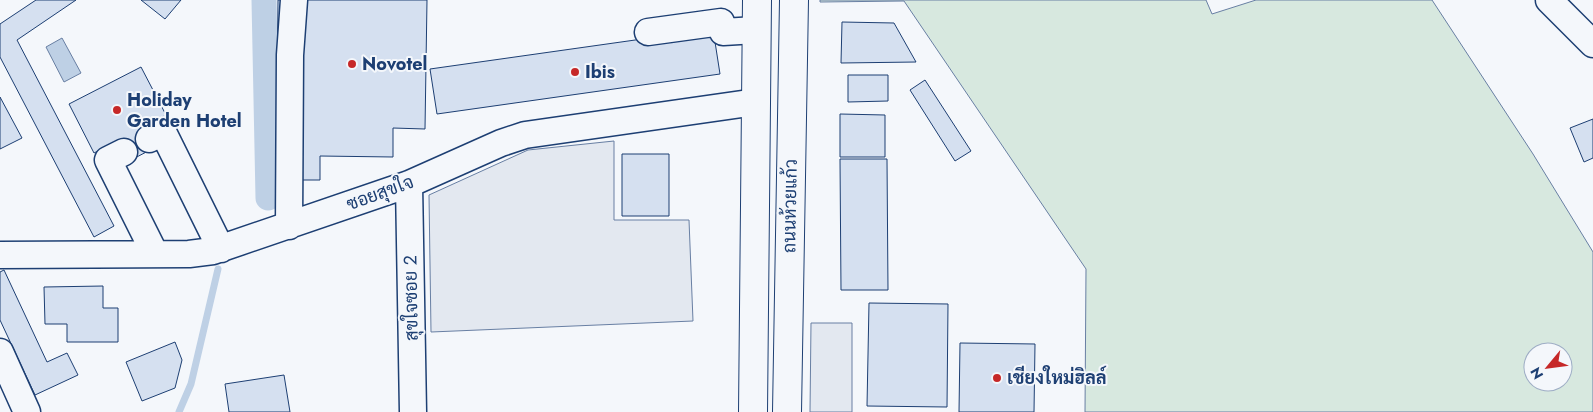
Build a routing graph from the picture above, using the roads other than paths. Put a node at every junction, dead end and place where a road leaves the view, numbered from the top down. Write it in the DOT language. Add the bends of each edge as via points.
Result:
graph roads {
  1 [pos="294,0"];
  2 [pos="757,0"];
  3 [pos="794,0"];
  4 [pos="1548,0"];
  5 [pos="756,30"];
  6 [pos="648,32"];
  7 [pos="1593,44"];
  8 [pos="792,101"];
  9 [pos="756,102"];
  10 [pos="149,139"];
  11 [pos="124,152"];
  12 [pos="409,184"];
  13 [pos="289,226"];
  14 [pos="221,249"];
  15 [pos="155,254"];
  16 [pos="0,255"];
  17 [pos="0,352"];
  18 [pos="27,412"];
  19 [pos="413,412"];
  20 [pos="753,412"];
  21 [pos="788,412"];
  1 -- 13 [label="street" via="290,55"];
  2 -- 5 [label="main road, ถนนห้วยแก้ว"];
  3 -- 8 [label="main road, ถนนห้วยแก้ว"];
  4 -- 7 [label="street"];
  5 -- 6 [label="street" via="718,32 721,22"];
  5 -- 9 [label="main road, ถนนห้วยแก้ว"];
  8 -- 9 [label="main road"];
  8 -- 21 [label="main road, ถนนห้วยแก้ว"];
  9 -- 12 [label="street, ซอยสุขใจ" via="525,135"];
  9 -- 20 [label="main road, ถนนห้วยแก้ว"];
  10 -- 14 [label="street" via="163,132"];
  11 -- 15 [label="street" via="108,160"];
  12 -- 13 [label="street, ซอยสุขใจ"];
  12 -- 19 [label="street, สุขใจซอย 2"];
  13 -- 14 [label="street, ซอยสุขใจ"];
  14 -- 15 [label="street, ซอยสุขใจ" via="189,254"];
  15 -- 16 [label="street, ซอยสุขใจ"];
  17 -- 18 [label="street"];
}
